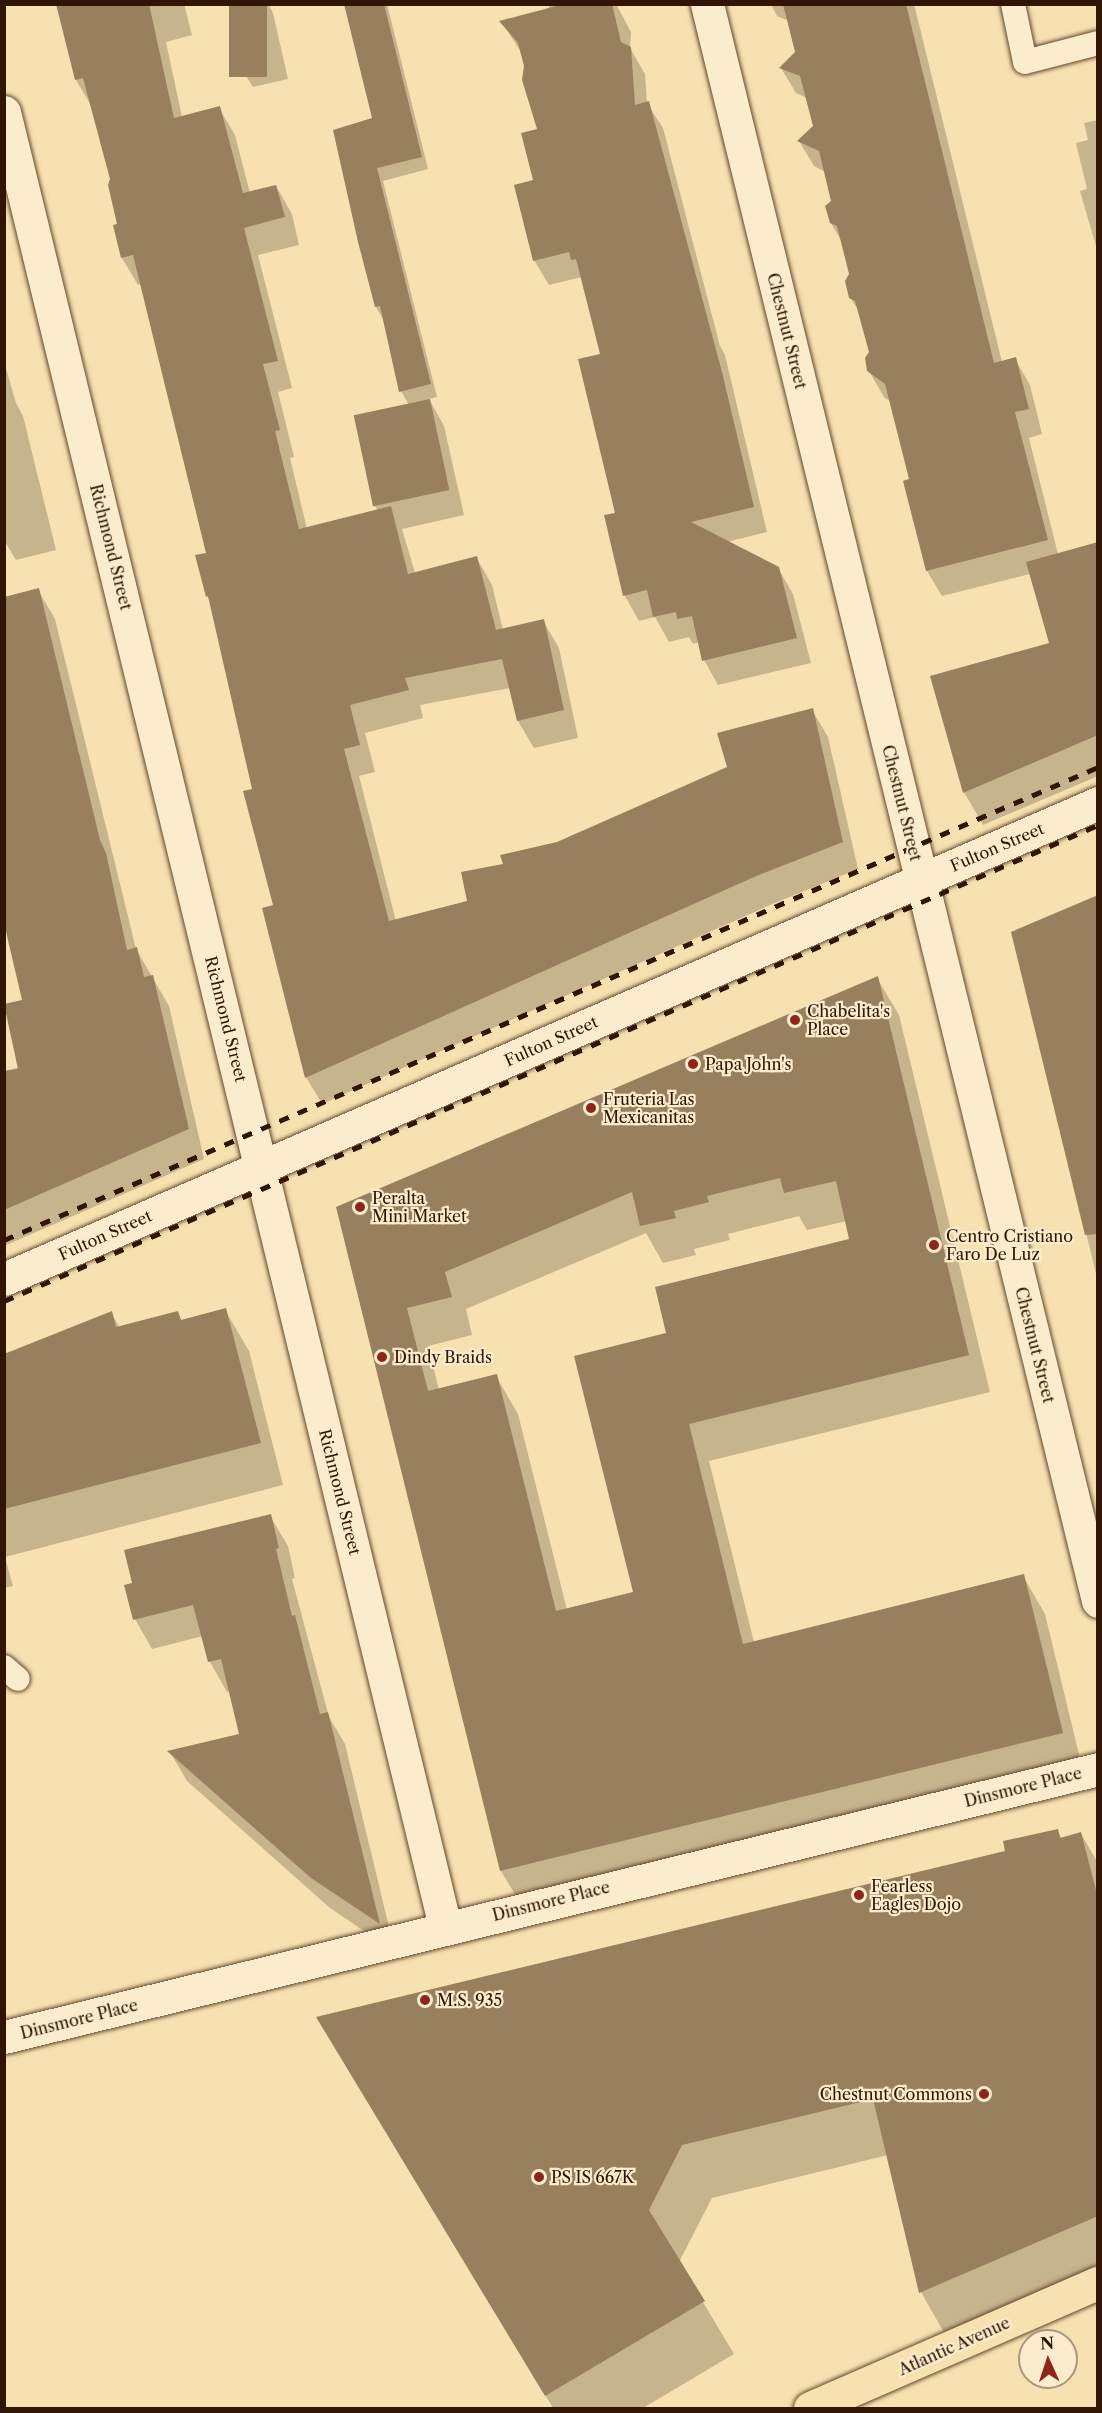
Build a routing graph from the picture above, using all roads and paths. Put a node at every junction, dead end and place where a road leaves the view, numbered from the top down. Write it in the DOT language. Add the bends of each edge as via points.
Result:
graph roads {
  1 [pos="707,4"];
  2 [pos="1013,4"];
  3 [pos="1098,43"];
  4 [pos="4,112"];
  5 [pos="1098,803"];
  6 [pos="920,880"];
  7 [pos="262,1167"];
  8 [pos="4,1279"];
  9 [pos="1098,1601"];
  10 [pos="1098,1769"];
  11 [pos="445,1927"];
  12 [pos="4,2037"];
  13 [pos="1098,2283"];
  14 [pos="810,2409"];
  1 -- 6 [label="street, Chestnut Street"];
  2 -- 3 [label="lane" via="1025,62"];
  4 -- 7 [label="street, Richmond Street"];
  5 -- 6 [label="street, Fulton Street"];
  6 -- 7 [label="street, Fulton Street"];
  6 -- 9 [label="street, Chestnut Street"];
  7 -- 8 [label="street, Fulton Street"];
  7 -- 11 [label="street, Richmond Street"];
  10 -- 11 [label="street, Dinsmore Place"];
  11 -- 12 [label="street, Dinsmore Place"];
  13 -- 14 [label="main road, Atlantic Avenue"];
}
